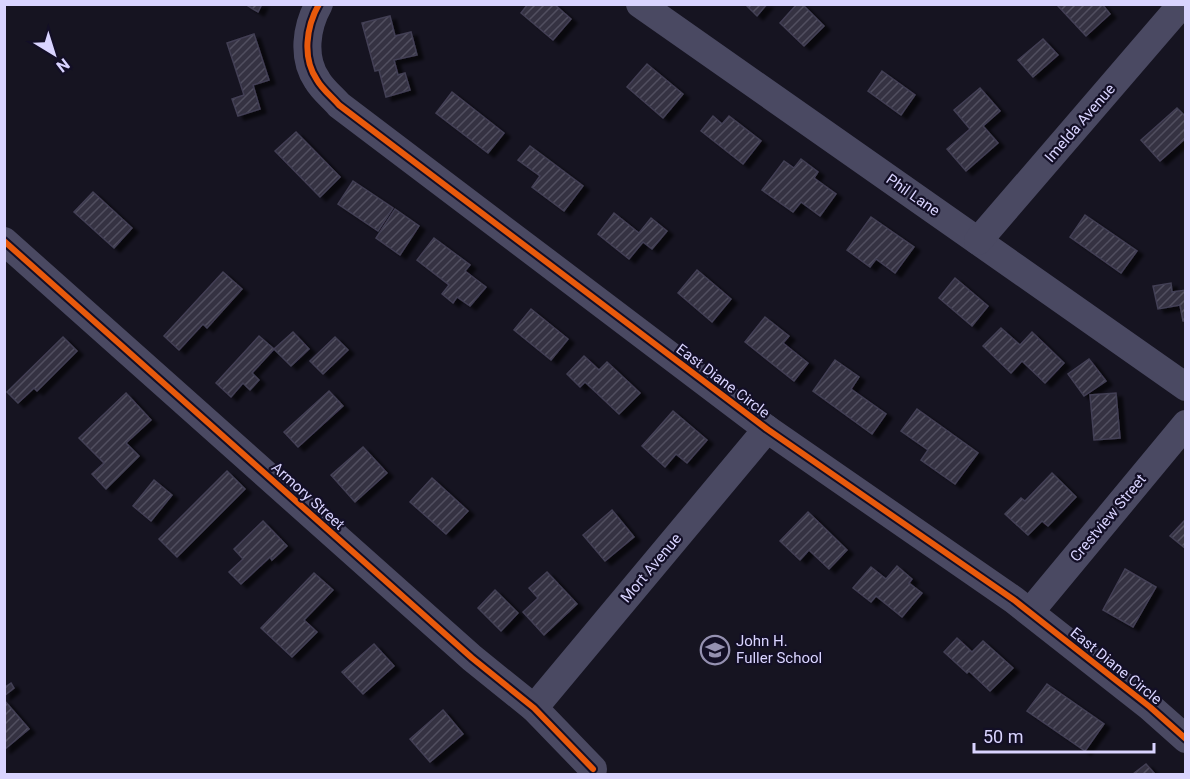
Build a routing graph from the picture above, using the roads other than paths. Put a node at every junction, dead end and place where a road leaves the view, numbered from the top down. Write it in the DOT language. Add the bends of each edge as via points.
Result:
graph roads {
  1 [pos="319,4"];
  2 [pos="640,4"];
  3 [pos="1182,4"];
  4 [pos="978,241"];
  5 [pos="4,242"];
  6 [pos="1185,387"];
  7 [pos="1185,424"];
  8 [pos="767,429"];
  9 [pos="1030,612"];
  10 [pos="534,708"];
  11 [pos="1185,739"];
  12 [pos="593,770"];
  1 -- 8 [label="street, East Diane Circle" via="308,38 308,62 317,81 339,105"];
  2 -- 4 [label="street, Phil Lane"];
  3 -- 4 [label="street, Imelda Avenue"];
  4 -- 6 [label="street, Phil Lane"];
  5 -- 10 [label="street, Armory Street" via="472,658"];
  7 -- 9 [label="street, Crestview Street"];
  8 -- 9 [label="street, East Diane Circle"];
  8 -- 10 [label="street, Mort Avenue"];
  9 -- 11 [label="street, East Diane Circle"];
  10 -- 12 [label="street, Armory Street"];
}
